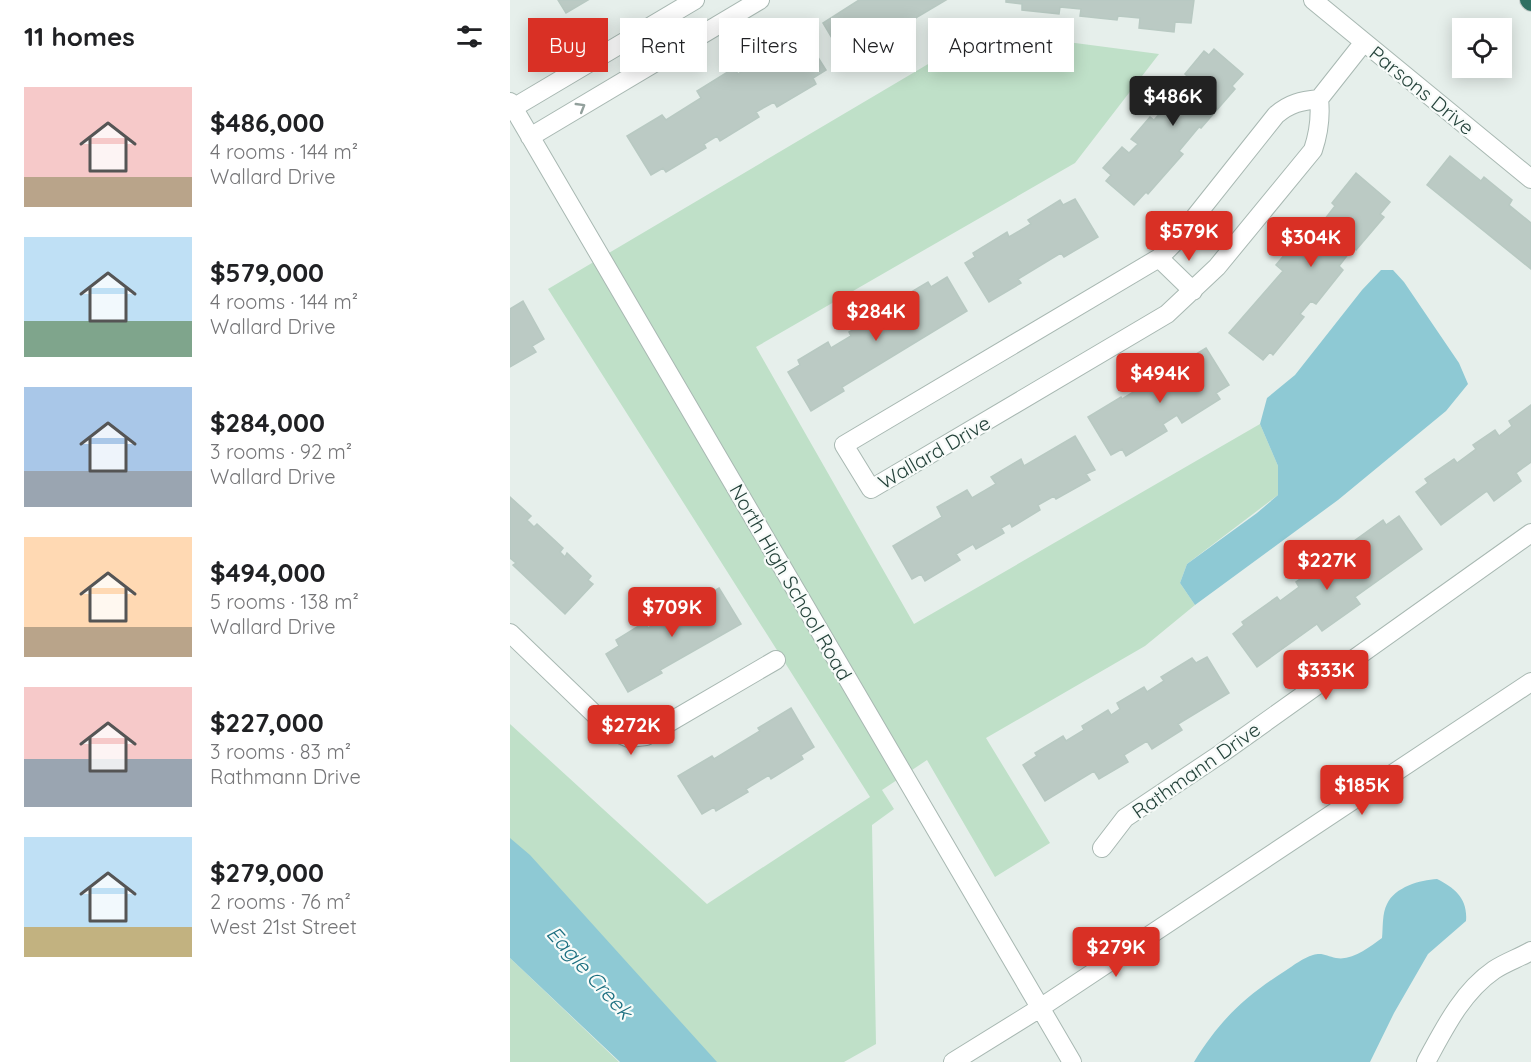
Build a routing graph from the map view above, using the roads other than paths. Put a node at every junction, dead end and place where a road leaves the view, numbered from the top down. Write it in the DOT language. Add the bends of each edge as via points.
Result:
graph roads {
  1 [pos="696,0"];
  2 [pos="760,0"];
  3 [pos="1313,0"];
  4 [pos="668,17"];
  5 [pos="707,31"];
  6 [pos="1364,42"];
  7 [pos="638,72"];
  8 [pos="1319,99"];
  9 [pos="512,105"];
  10 [pos="530,136"];
  11 [pos="1531,179"];
  12 [pos="1160,258"];
  13 [pos="1193,291"];
  14 [pos="1531,533"];
  15 [pos="510,633"];
  16 [pos="776,660"];
  17 [pos="1531,682"];
  18 [pos="1102,848"];
  19 [pos="1531,951"];
  20 [pos="1040,1008"];
  21 [pos="953,1062"];
  22 [pos="1072,1062"];
  23 [pos="1426,1062"];
  1 -- 4 [label="street"];
  2 -- 5 [label="street"];
  3 -- 6 [label="street, Parsons Drive"];
  4 -- 9 [label="street"];
  6 -- 8 [label="street"];
  6 -- 11 [label="street, Parsons Drive"];
  10 -- 7 [label="street, one-way"];
  8 -- 12 [label="street, Wallard Drive" via="1299,101 1276,115"];
  8 -- 13 [label="street, Wallard Drive" via="1313,150"];
  9 -- 10 [label="street, North High School Road"];
  10 -- 20 [label="street, North High School Road"];
  12 -- 13 [label="street"];
  12 -- 13 [label="street, Wallard Drive" via="844,445 871,489 1167,314"];
  14 -- 18 [label="street, Rathmann Drive" via="1125,818"];
  15 -- 16 [label="street" via="611,730 629,738 646,736"];
  17 -- 20 [label="street"];
  19 -- 23 [label="street" via="1493,970 1477,985 1459,1005"];
  20 -- 21 [label="street"];
  20 -- 22 [label="street, North High School Road"];
}
